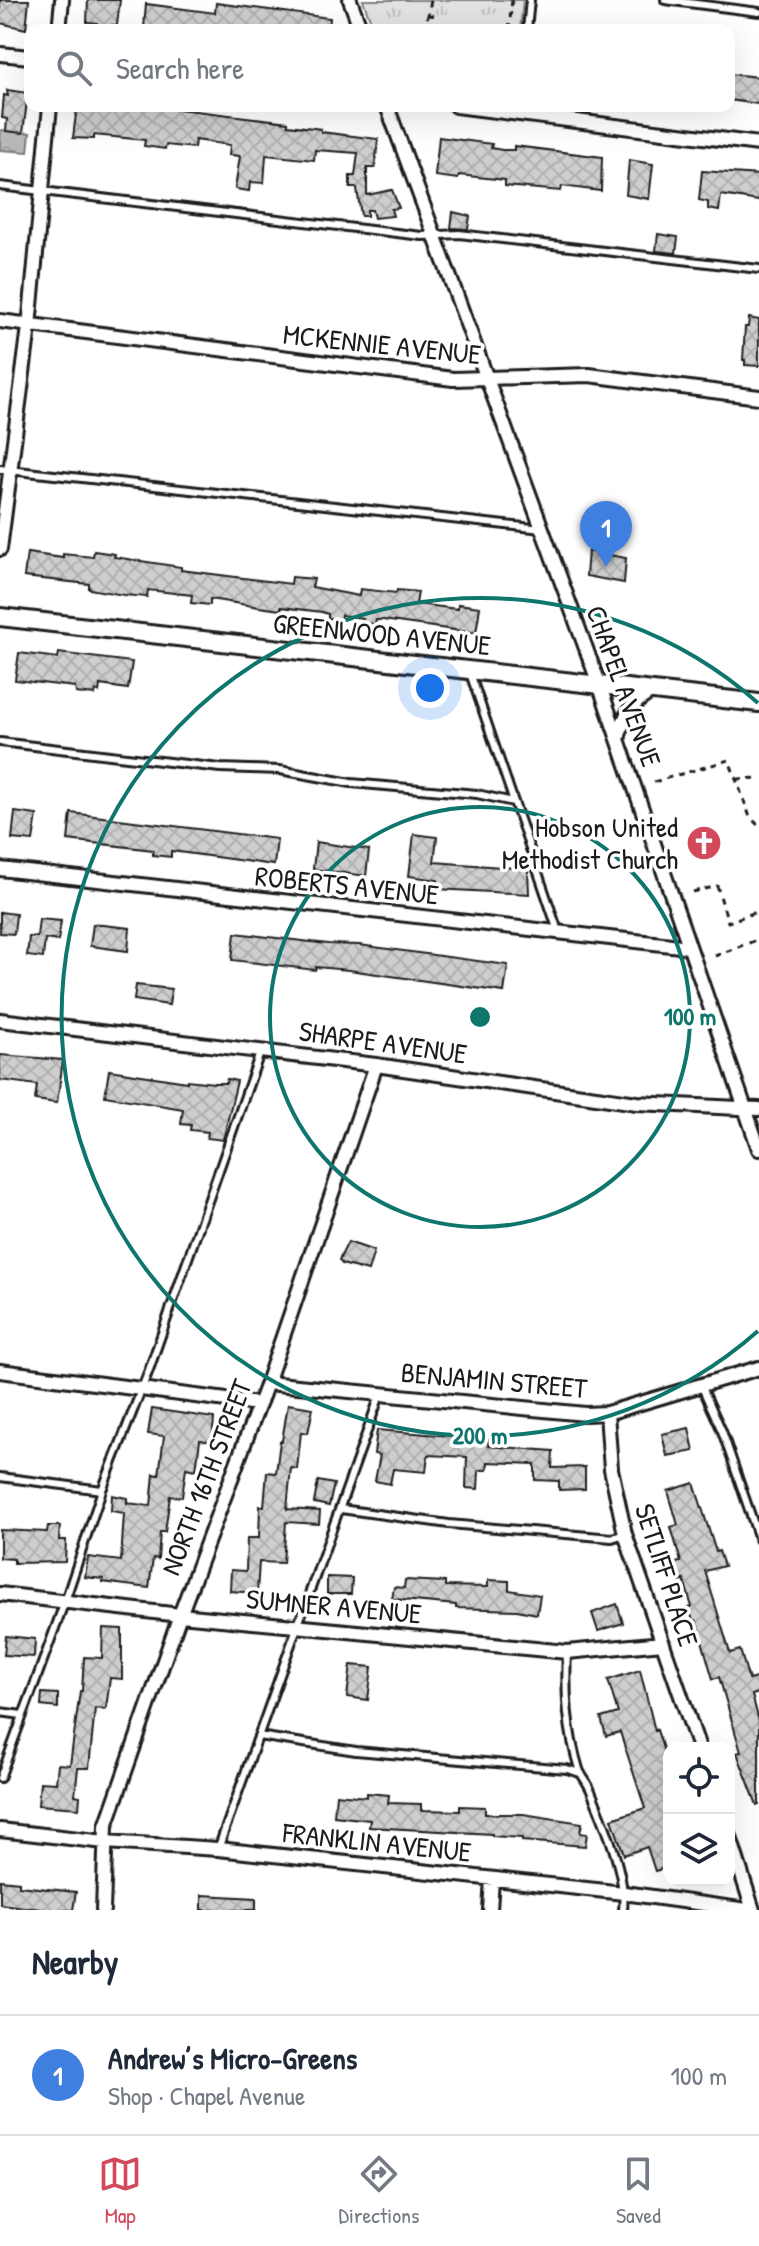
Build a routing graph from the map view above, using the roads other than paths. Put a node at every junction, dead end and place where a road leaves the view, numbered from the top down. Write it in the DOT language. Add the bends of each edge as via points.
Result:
graph roads {
  1 [pos="62,0"];
  2 [pos="350,0"];
  3 [pos="530,0"];
  4 [pos="665,0"];
  5 [pos="759,12"];
  6 [pos="60,24"];
  7 [pos="359,24"];
  8 [pos="528,24"];
  9 [pos="0,54"];
  10 [pos="24,56"];
  11 [pos="49,112"];
  12 [pos="389,112"];
  13 [pos="530,112"];
  14 [pos="759,144"];
  15 [pos="0,186"];
  16 [pos="42,191"];
  17 [pos="435,235"];
  18 [pos="759,269"];
  19 [pos="0,321"];
  20 [pos="29,327"];
  21 [pos="487,380"];
  22 [pos="759,397"];
  23 [pos="5,470"];
  24 [pos="542,529"];
  25 [pos="0,549"];
  26 [pos="0,617"];
  27 [pos="469,670"];
  28 [pos="599,684"];
  29 [pos="653,691"];
  30 [pos="759,703"];
  31 [pos="618,739"];
  32 [pos="0,742"];
  33 [pos="513,802"];
  34 [pos="0,869"];
  35 [pos="559,932"];
  36 [pos="689,947"];
  37 [pos="0,1020"];
  38 [pos="261,1050"];
  39 [pos="376,1065"];
  40 [pos="745,1108"];
  41 [pos="759,1109"];
  42 [pos="759,1149"];
  43 [pos="759,1368"];
  44 [pos="0,1371"];
  45 [pos="267,1383"];
  46 [pos="701,1385"];
  47 [pos="141,1388"];
  48 [pos="380,1395"];
  49 [pos="258,1404"];
  50 [pos="607,1413"];
  51 [pos="0,1477"];
  52 [pos="102,1490"];
  53 [pos="341,1509"];
  54 [pos="625,1534"];
  55 [pos="759,1539"];
  56 [pos="0,1594"];
  57 [pos="65,1601"];
  58 [pos="180,1615"];
  59 [pos="297,1626"];
  60 [pos="663,1643"];
  61 [pos="567,1652"];
  62 [pos="0,1712"];
  63 [pos="22,1715"];
  64 [pos="258,1736"];
  65 [pos="697,1742"];
  66 [pos="580,1773"];
  67 [pos="0,1778"];
  68 [pos="0,1830"];
  69 [pos="105,1842"];
  70 [pos="218,1849"];
  71 [pos="735,1856"];
  72 [pos="492,1879"];
  73 [pos="624,1893"];
  74 [pos="103,1910"];
  75 [pos="490,1910"];
  76 [pos="623,1910"];
  77 [pos="750,1910"];
  1 -- 6 [label="street"];
  2 -- 7 [label="street"];
  3 -- 8 [label="lane"];
  4 -- 5 [label="lane"];
  9 -- 10 [label="street"];
  11 -- 16 [label="street"];
  12 -- 17 [label="street, CHAPEL AVENUE"];
  13 -- 14 [label="street"];
  15 -- 16 [label="lane"];
  16 -- 17 [label="lane"];
  16 -- 20 [label="street"];
  17 -- 18 [label="lane"];
  17 -- 21 [label="street, CHAPEL AVENUE"];
  19 -- 20 [label="street, MCKENNIE AVENUE"];
  20 -- 21 [label="street, MCKENNIE AVENUE"];
  20 -- 23 [label="street"];
  21 -- 22 [label="street, MCKENNIE AVENUE" via="589,375"];
  21 -- 24 [label="street, CHAPEL AVENUE"];
  23 -- 24 [label="lane"];
  23 -- 25 [label="street"];
  24 -- 28 [label="street, CHAPEL AVENUE"];
  26 -- 27 [label="street, GREENWOOD AVENUE"];
  27 -- 28 [label="street, GREENWOOD AVENUE"];
  27 -- 33 [label="lane"];
  28 -- 29 [label="street, GREENWOOD AVENUE"];
  28 -- 31 [label="street, CHAPEL AVENUE"];
  29 -- 30 [label="street, GREENWOOD AVENUE"];
  29 -- 31 [label="street" via="629,708"];
  31 -- 36 [label="street, CHAPEL AVENUE"];
  32 -- 33 [label="lane" via="280,770"];
  33 -- 35 [label="lane"];
  34 -- 35 [label="street, ROBERTS AVENUE"];
  35 -- 36 [label="street, ROBERTS AVENUE"];
  36 -- 40 [label="street, CHAPEL AVENUE"];
  37 -- 38 [label="street, SHARPE AVENUE"];
  38 -- 39 [label="street, SHARPE AVENUE"];
  38 -- 47 [label="lane"];
  39 -- 40 [label="street, SHARPE AVENUE" via="637,1103"];
  39 -- 45 [label="street, NORTH 16TH STREET"];
  40 -- 41 [label="street, SHARPE AVENUE"];
  40 -- 42 [label="street, CHAPEL AVENUE"];
  43 -- 46 [label="street, BENJAMIN STREET"];
  44 -- 47 [label="street"];
  45 -- 48 [label="street, BENJAMIN STREET"];
  45 -- 49 [label="street, NORTH 16TH STREET"];
  46 -- 50 [label="street, BENJAMIN STREET"];
  46 -- 55 [label="lane"];
  47 -- 49 [label="street"];
  47 -- 52 [label="lane"];
  48 -- 50 [label="street, BENJAMIN STREET"];
  48 -- 53 [label="lane"];
  49 -- 58 [label="street, NORTH 16TH STREET"];
  50 -- 54 [label="street, SETLIFF PLACE" via="611,1469"];
  51 -- 52 [label="lane"];
  52 -- 57 [label="lane"];
  53 -- 54 [label="lane" via="449,1524 612,1538"];
  53 -- 59 [label="lane"];
  54 -- 60 [label="street, SETLIFF PLACE"];
  56 -- 57 [label="street, SUMNER AVENUE"];
  57 -- 58 [label="street, SUMNER AVENUE"];
  57 -- 63 [label="lane"];
  58 -- 59 [label="street, SUMNER AVENUE"];
  58 -- 69 [label="street, NORTH 16TH STREET" via="106,1826"];
  59 -- 61 [label="street, SUMNER AVENUE"];
  59 -- 64 [label="lane"];
  60 -- 61 [label="street, SUMNER AVENUE"];
  60 -- 65 [label="street, SETLIFF PLACE"];
  61 -- 66 [label="lane" via="566,1715"];
  62 -- 63 [label="lane"];
  63 -- 67 [label="lane"];
  64 -- 66 [label="lane"];
  64 -- 70 [label="lane"];
  66 -- 73 [label="lane" via="590,1788"];
  68 -- 69 [label="street, FRANKLIN AVENUE"];
  69 -- 70 [label="street, FRANKLIN AVENUE"];
  69 -- 74 [label="street, NORTH 16TH STREET"];
  70 -- 72 [label="street, FRANKLIN AVENUE"];
  71 -- 77 [label="street"];
  72 -- 73 [label="street, FRANKLIN AVENUE"];
  72 -- 75 [label="street"];
  73 -- 76 [label="lane"];
  73 -- 77 [label="street, FRANKLIN AVENUE"];
}
